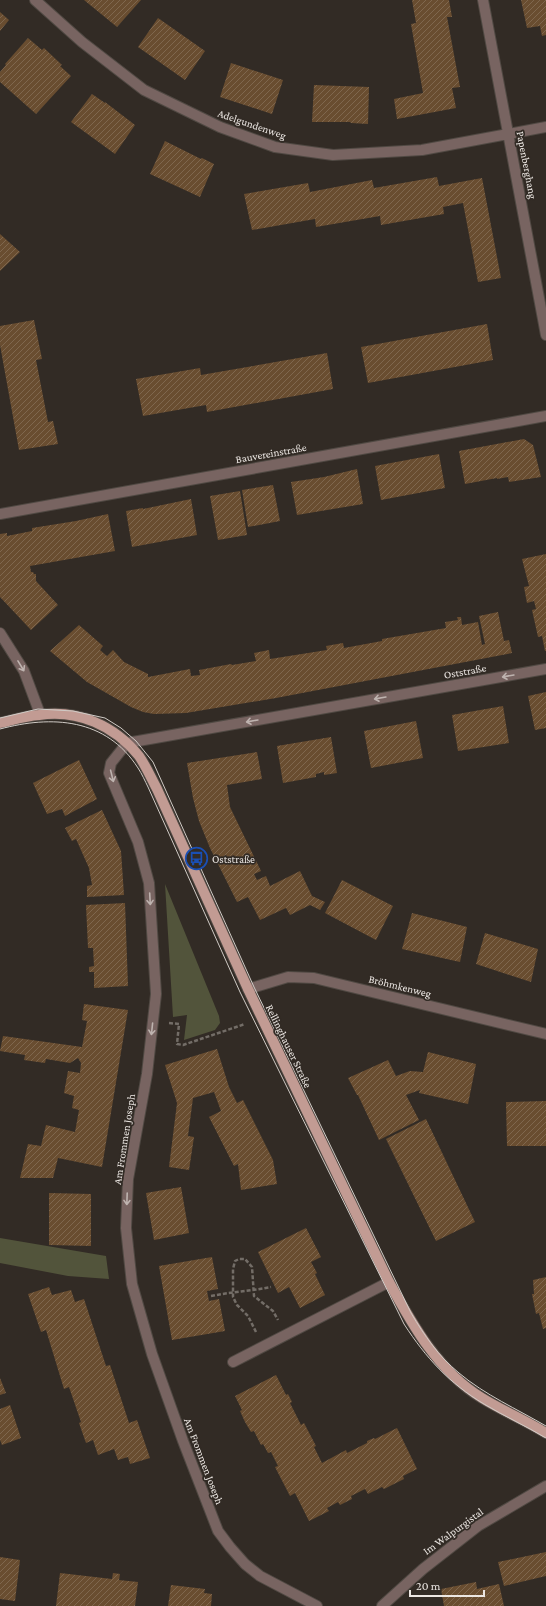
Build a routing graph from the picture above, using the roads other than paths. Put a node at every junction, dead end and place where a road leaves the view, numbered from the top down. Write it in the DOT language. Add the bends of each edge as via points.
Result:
graph roads {
  1 [pos="34,0"];
  2 [pos="483,0"];
  3 [pos="546,127"];
  4 [pos="509,134"];
  5 [pos="546,335"];
  6 [pos="546,416"];
  7 [pos="0,514"];
  8 [pos="0,633"];
  9 [pos="546,669"];
  10 [pos="40,714"];
  11 [pos="0,723"];
  12 [pos="127,743"];
  13 [pos="248,989"];
  14 [pos="546,1034"];
  15 [pos="389,1282"];
  16 [pos="233,1362"];
  17 [pos="546,1434"];
  18 [pos="546,1486"];
  19 [pos="317,1606"];
  20 [pos="382,1606"];
  1 -- 4 [label="street, Adelgundenweg" via="82,42 144,90 220,127 275,147 333,155 422,150"];
  2 -- 4 [label="street, Papenberghang"];
  3 -- 4 [label="street, Adelgundenweg"];
  4 -- 5 [label="street, Papenberghang"];
  6 -- 7 [label="street, Bauvereinstraße"];
  8 -- 10 [label="street, one-way" via="24,671"];
  9 -- 12 [label="street, Oststraße, one-way"];
  10 -- 11 [label="main road, Rellinghauser Straße"];
  10 -- 12 [label="main road, Rellinghauser Straße" via="68,714 86,719 105,726"];
  12 -- 13 [label="main road, Rellinghauser Straße" via="139,757 157,789"];
  12 -- 19 [label="street, Am Frommen Joseph, one-way" via="111,763 109,773 138,842 149,883 156,994 147,1074 128,1179 126,1228 132,1284 154,1362 218,1530 245,1564 260,1576"];
  13 -- 14 [label="street, Bröhmkenweg" via="288,977 314,978"];
  13 -- 15 [label="main road, Rellinghauser Straße"];
  15 -- 16 [label="street"];
  15 -- 17 [label="main road, Rellinghauser Straße" via="417,1332 442,1363 481,1397"];
  18 -- 20 [label="street, Im Walpurgistal" via="478,1526 422,1569"];
}
